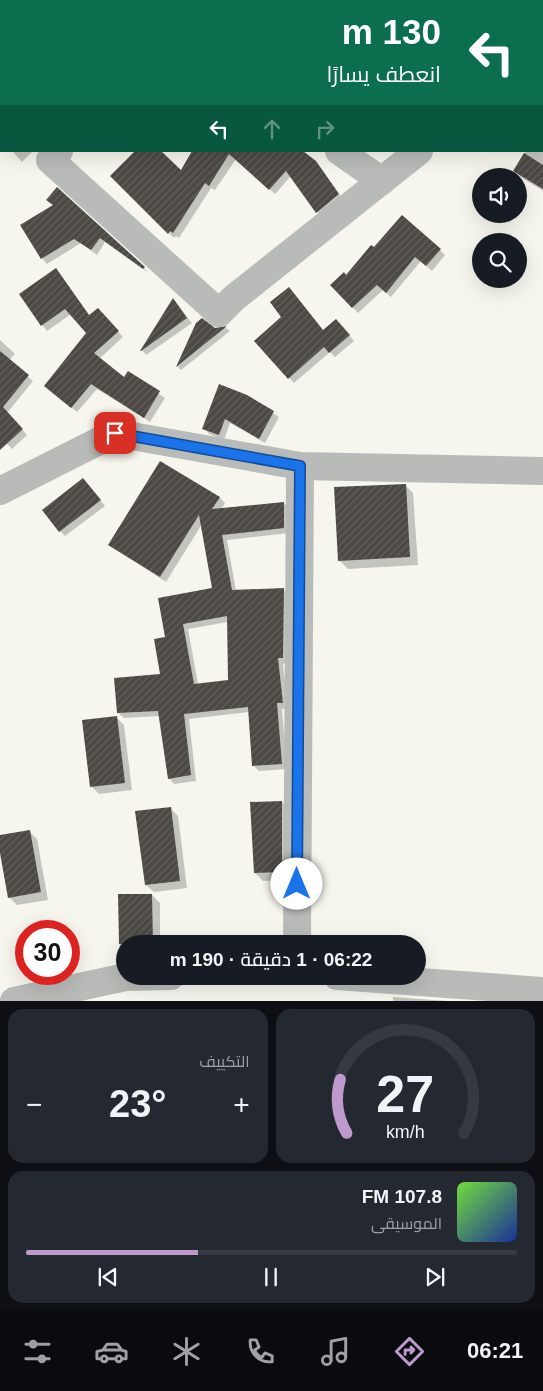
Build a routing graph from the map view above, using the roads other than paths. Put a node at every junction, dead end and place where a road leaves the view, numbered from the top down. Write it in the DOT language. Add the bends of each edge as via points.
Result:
graph roads {
  1 [pos="58,152"];
  2 [pos="340,152"];
  3 [pos="418,152"];
  4 [pos="382,181"];
  5 [pos="300,466"];
  6 [pos="543,471"];
  7 [pos="0,491"];
  8 [pos="296,935"];
  9 [pos="116,979"];
  10 [pos="426,984"];
  11 [pos="533,994"];
  12 [pos="14,1001"];
  1 -- 4 [label="street" via="50,160 219,313"];
  2 -- 4 [label="street"];
  3 -- 4 [label="street"];
  5 -- 6 [label="street"];
  5 -- 7 [label="street" via="115,433"];
  5 -- 8 [label="street"];
  9 -- 12 [label="street"];
  10 -- 11 [label="street"];
}
